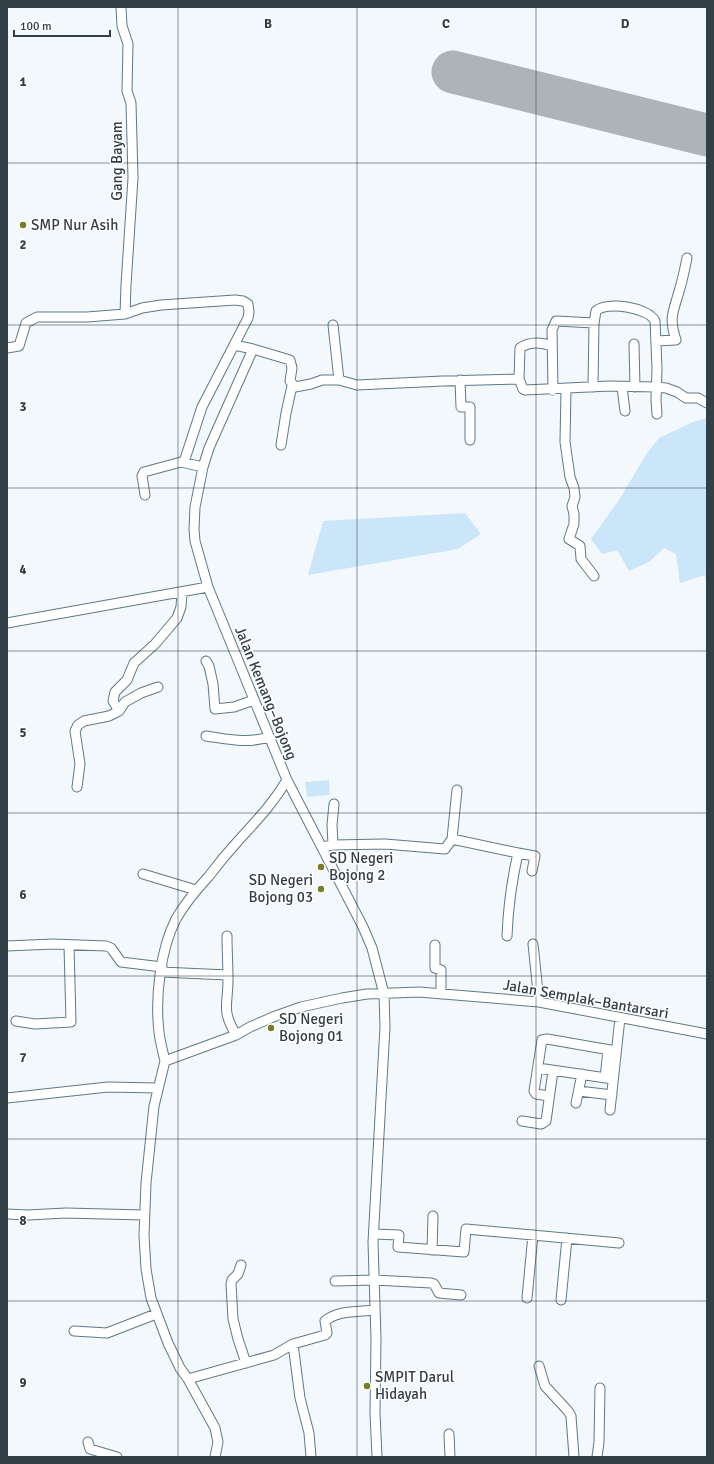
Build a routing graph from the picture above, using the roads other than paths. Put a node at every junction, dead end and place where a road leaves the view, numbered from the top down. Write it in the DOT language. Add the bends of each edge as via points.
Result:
graph roads {
  1 [pos="121,7"];
  2 [pos="687,258"];
  3 [pos="125,314"];
  4 [pos="594,323"];
  5 [pos="333,325"];
  6 [pos="656,341"];
  7 [pos="634,344"];
  8 [pos="234,345"];
  9 [pos="552,346"];
  10 [pos="7,348"];
  11 [pos="254,349"];
  12 [pos="519,379"];
  13 [pos="339,380"];
  14 [pos="460,380"];
  15 [pos="292,386"];
  16 [pos="656,386"];
  17 [pos="593,387"];
  18 [pos="622,387"];
  19 [pos="635,387"];
  20 [pos="566,389"];
  21 [pos="553,390"];
  22 [pos="707,403"];
  23 [pos="625,411"];
  24 [pos="657,414"];
  25 [pos="470,440"];
  26 [pos="281,445"];
  27 [pos="184,462"];
  28 [pos="203,467"];
  29 [pos="145,495"];
  30 [pos="594,576"];
  31 [pos="208,587"];
  32 [pos="182,592"];
  33 [pos="7,623"];
  34 [pos="206,661"];
  35 [pos="158,687"];
  36 [pos="254,700"];
  37 [pos="119,711"];
  38 [pos="206,736"];
  39 [pos="269,737"];
  40 [pos="287,780"];
  41 [pos="77,787"];
  42 [pos="457,790"];
  43 [pos="334,804"];
  44 [pos="452,838"];
  45 [pos="333,845"];
  46 [pos="322,848"];
  47 [pos="518,853"];
  48 [pos="532,871"];
  49 [pos="143,874"];
  50 [pos="196,890"];
  51 [pos="227,936"];
  52 [pos="507,936"];
  53 [pos="533,944"];
  54 [pos="69,945"];
  55 [pos="435,945"];
  56 [pos="7,946"];
  57 [pos="161,970"];
  58 [pos="228,975"];
  59 [pos="384,994"];
  60 [pos="442,994"];
  61 [pos="539,1002"];
  62 [pos="620,1018"];
  63 [pos="16,1021"];
  64 [pos="236,1034"];
  65 [pos="707,1034"];
  66 [pos="612,1050"];
  67 [pos="166,1061"];
  68 [pos="538,1068"];
  69 [pos="553,1071"];
  70 [pos="582,1074"];
  71 [pos="609,1079"];
  72 [pos="158,1088"];
  73 [pos="579,1091"];
  74 [pos="612,1095"];
  75 [pos="549,1096"];
  76 [pos="7,1098"];
  77 [pos="576,1103"];
  78 [pos="610,1110"];
  79 [pos="522,1121"];
  80 [pos="7,1214"];
  81 [pos="144,1215"];
  82 [pos="434,1216"];
  83 [pos="374,1234"];
  84 [pos="533,1235"];
  85 [pos="567,1238"];
  86 [pos="619,1243"];
  87 [pos="432,1250"];
  88 [pos="241,1266"];
  89 [pos="374,1280"];
  90 [pos="335,1281"];
  91 [pos="461,1295"];
  92 [pos="527,1298"];
  93 [pos="562,1300"];
  94 [pos="375,1310"];
  95 [pos="156,1314"];
  96 [pos="74,1331"];
  97 [pos="294,1344"];
  98 [pos="246,1363"];
  99 [pos="539,1366"];
  100 [pos="188,1379"];
  101 [pos="600,1388"];
  102 [pos="449,1434"];
  103 [pos="88,1442"];
  104 [pos="117,1457"];
  105 [pos="215,1457"];
  106 [pos="311,1457"];
  107 [pos="377,1457"];
  108 [pos="450,1457"];
  109 [pos="574,1457"];
  110 [pos="597,1457"];
  1 -- 3 [label="street, Gang Bayam" via="122,26 128,44 127,90 131,108 133,178"];
  2 -- 6 [label="street" via="673,309 672,327 676,340"];
  3 -- 8 [label="street" via="161,305 243,301 248,304 249,312"];
  3 -- 10 [label="street" via="34,318 26,323 19,346"];
  4 -- 6 [label="street" via="596,311 601,308 637,308 653,317"];
  4 -- 9 [label="street" via="556,321 552,330"];
  4 -- 17 [label="street"];
  5 -- 13 [label="street"];
  6 -- 16 [label="street"];
  7 -- 19 [label="street"];
  8 -- 11 [label="street"];
  8 -- 27 [label="street" via="202,407"];
  9 -- 12 [label="street" via="530,343 520,348"];
  9 -- 21 [label="street"];
  11 -- 15 [label="street" via="290,360"];
  11 -- 28 [label="street, Jalan Kemang–Bojong" via="209,448"];
  12 -- 14 [label="street"];
  12 -- 21 [label="street" via="525,390"];
  13 -- 14 [label="street" via="357,385"];
  13 -- 15 [label="street" via="322,380 298,388"];
  14 -- 25 [label="street" via="462,407 470,407"];
  15 -- 26 [label="street"];
  16 -- 19 [label="street"];
  16 -- 22 [label="street"];
  16 -- 24 [label="street"];
  17 -- 18 [label="street"];
  17 -- 20 [label="street"];
  18 -- 19 [label="street"];
  18 -- 23 [label="street"];
  20 -- 21 [label="street"];
  20 -- 30 [label="street" via="566,444 575,497 572,506 574,524 569,539 580,546 581,560"];
  27 -- 28 [label="street"];
  27 -- 29 [label="street" via="143,473"];
  28 -- 31 [label="street, Jalan Kemang–Bojong" via="195,507 194,529"];
  31 -- 32 [label="street"];
  31 -- 36 [label="street, Jalan Kemang–Bojong"];
  32 -- 33 [label="street"];
  32 -- 37 [label="street" via="177,618 134,663 127,680 115,692 113,701"];
  34 -- 36 [label="street" via="213,684 215,709 234,707"];
  35 -- 37 [label="street" via="125,702"];
  36 -- 39 [label="street, Jalan Kemang–Bojong"];
  37 -- 41 [label="street" via="78,725 75,731 80,764"];
  38 -- 39 [label="street" via="245,741"];
  39 -- 40 [label="street, Jalan Kemang–Bojong"];
  40 -- 46 [label="street, Jalan Kemang–Bojong"];
  40 -- 50 [label="street" via="270,806"];
  42 -- 44 [label="street"];
  43 -- 45 [label="street"];
  44 -- 45 [label="street" via="445,849 385,844"];
  44 -- 47 [label="street"];
  45 -- 46 [label="street"];
  46 -- 59 [label="street, Jalan Kemang–Bojong" via="372,948"];
  47 -- 48 [label="street" via="535,856"];
  47 -- 52 [label="street" via="513,875"];
  49 -- 50 [label="street"];
  50 -- 57 [label="street" via="182,908 171,930"];
  51 -- 58 [label="street"];
  53 -- 61 [label="street"];
  54 -- 56 [label="street"];
  54 -- 57 [label="street" via="106,946 111,948 121,962"];
  54 -- 63 [label="street" via="71,1022 35,1024"];
  55 -- 60 [label="street" via="435,968 441,970"];
  57 -- 58 [label="street"];
  57 -- 67 [label="street" via="158,1020"];
  58 -- 64 [label="street" via="226,1014"];
  59 -- 60 [label="street, Jalan Semplak–Bantarsari"];
  59 -- 64 [label="street, Jalan Semplak–Bantarsari" via="367,994 300,1007"];
  59 -- 83 [label="street, Jalan Kemang–Bojong"];
  60 -- 61 [label="street, Jalan Semplak–Bantarsari"];
  61 -- 62 [label="street, Jalan Semplak–Bantarsari"];
  62 -- 65 [label="street, Jalan Semplak–Bantarsari"];
  62 -- 66 [label="street"];
  64 -- 67 [label="street, Jalan Semplak–Bantarsari"];
  66 -- 68 [label="street" via="544,1039"];
  66 -- 71 [label="street"];
  67 -- 72 [label="street"];
  68 -- 69 [label="street"];
  68 -- 75 [label="street" via="534,1093"];
  69 -- 70 [label="street"];
  69 -- 75 [label="street"];
  70 -- 71 [label="street"];
  70 -- 73 [label="street"];
  71 -- 74 [label="street"];
  72 -- 76 [label="street" via="108,1087"];
  72 -- 81 [label="street"];
  73 -- 74 [label="street"];
  73 -- 77 [label="street"];
  74 -- 78 [label="street"];
  75 -- 79 [label="street" via="546,1121"];
  80 -- 81 [label="street"];
  81 -- 95 [label="street" via="146,1269"];
  82 -- 87 [label="street"];
  83 -- 87 [label="street" via="399,1235 398,1247"];
  83 -- 89 [label="street, Jalan Kemang–Bojong"];
  84 -- 85 [label="street"];
  84 -- 87 [label="street" via="466,1229 464,1252"];
  84 -- 92 [label="street"];
  85 -- 86 [label="street"];
  85 -- 93 [label="street"];
  88 -- 98 [label="street" via="231,1284 233,1319"];
  89 -- 90 [label="street"];
  89 -- 91 [label="street" via="431,1283 439,1293"];
  89 -- 94 [label="street, Jalan Kemang–Bojong"];
  94 -- 97 [label="street" via="335,1315 325,1321 326,1334"];
  94 -- 107 [label="street, Jalan Kemang–Bojong"];
  95 -- 96 [label="street" via="107,1333"];
  95 -- 100 [label="street" via="180,1368"];
  97 -- 98 [label="street" via="274,1355"];
  97 -- 106 [label="street" via="300,1398 309,1433"];
  98 -- 100 [label="street"];
  99 -- 109 [label="street" via="544,1386 571,1416"];
  100 -- 105 [label="street" via="215,1428 218,1442"];
  101 -- 110 [label="street"];
  102 -- 108 [label="street"];
  103 -- 104 [label="street" via="90,1449"];
}
